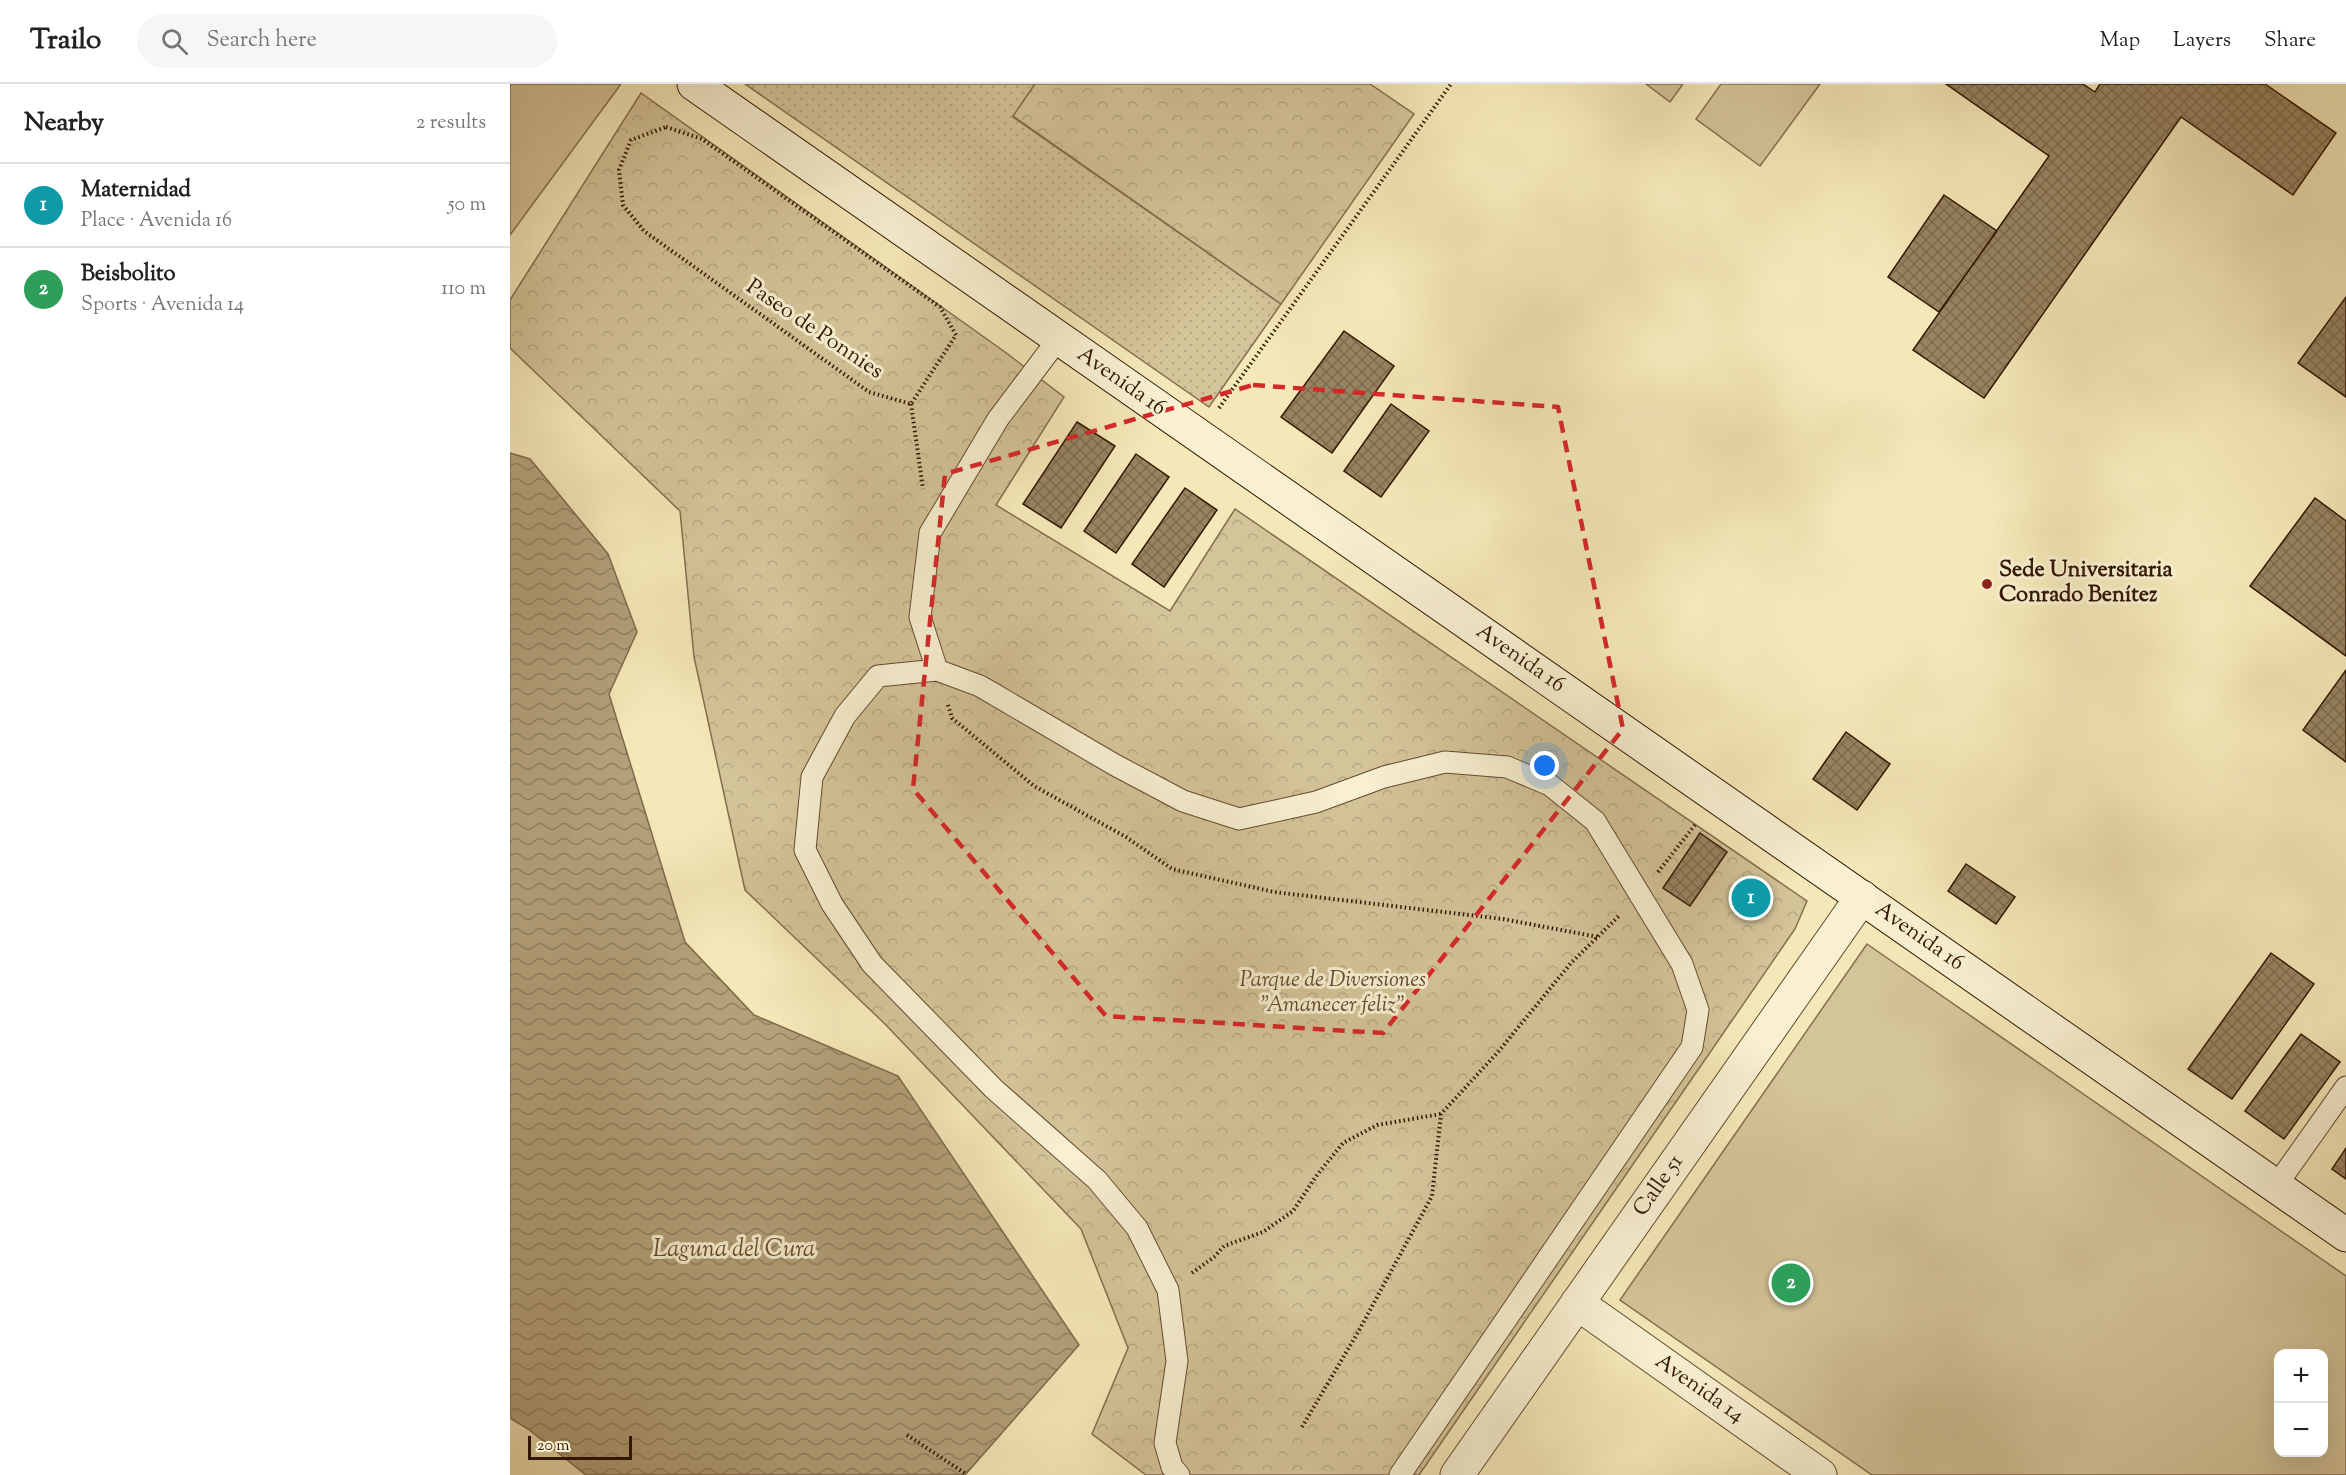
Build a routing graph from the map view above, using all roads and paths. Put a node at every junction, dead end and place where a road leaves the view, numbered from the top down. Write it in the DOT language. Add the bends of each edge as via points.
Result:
graph roads {
  1 [pos="694,84"];
  2 [pos="1450,84"];
  3 [pos="1059,338"];
  4 [pos="911,404"];
  5 [pos="1199,436"];
  6 [pos="930,533"];
  7 [pos="937,670"];
  8 [pos="1695,825"];
  9 [pos="1640,896"];
  10 [pos="1862,897"];
  11 [pos="1598,937"];
  12 [pos="2346,1087"];
  13 [pos="1441,1114"];
  14 [pos="2276,1186"];
  15 [pos="2346,1235"];
  16 [pos="1168,1290"];
  17 [pos="1577,1303"];
  18 [pos="1302,1427"];
  19 [pos="907,1435"];
  20 [pos="966,1474"];
  21 [pos="1179,1475"];
  22 [pos="1400,1475"];
  23 [pos="1457,1475"];
  24 [pos="1820,1475"];
  1 -- 3 [label="street, Avenida 16"];
  2 -- 5 [label="path"];
  3 -- 5 [label="street, Avenida 16"];
  3 -- 6 [label="lane" via="998,419"];
  4 -- 4 [label="path, Paseo de Ponnies" via="869,392 644,231 623,205 619,170 631,140 666,128 702,139 940,307 956,335"];
  4 -- 6 [label="path"];
  5 -- 10 [label="street, Avenida 16"];
  6 -- 7 [label="lane" via="920,617"];
  7 -- 9 [label="lane" via="980,686 1183,801 1239,819 1316,802 1384,777 1444,762 1507,766 1550,785 1594,821"];
  7 -- 11 [label="path" via="952,718 1034,786 1126,837 1172,869 1274,892 1503,919"];
  7 -- 16 [label="lane" via="878,676 845,716 812,777 805,850 832,904 872,963 994,1089 1096,1180 1137,1228"];
  8 -- 9 [label="path"];
  9 -- 11 [label="path"];
  9 -- 22 [label="lane" via="1689,982 1698,1010 1692,1047"];
  10 -- 14 [label="street, Avenida 16"];
  10 -- 17 [label="street, Calle 51"];
  11 -- 13 [label="path"];
  12 -- 14 [label="lane"];
  13 -- 16 [label="path" via="1377,1125 1343,1143 1293,1211 1263,1232 1224,1246"];
  13 -- 18 [label="path" via="1432,1196"];
  14 -- 15 [label="street, Avenida 16"];
  16 -- 21 [label="lane" via="1177,1361 1166,1443 1172,1467"];
  17 -- 23 [label="street, Calle 51"];
  17 -- 24 [label="street, Avenida 14"];
  19 -- 20 [label="path"];
}
